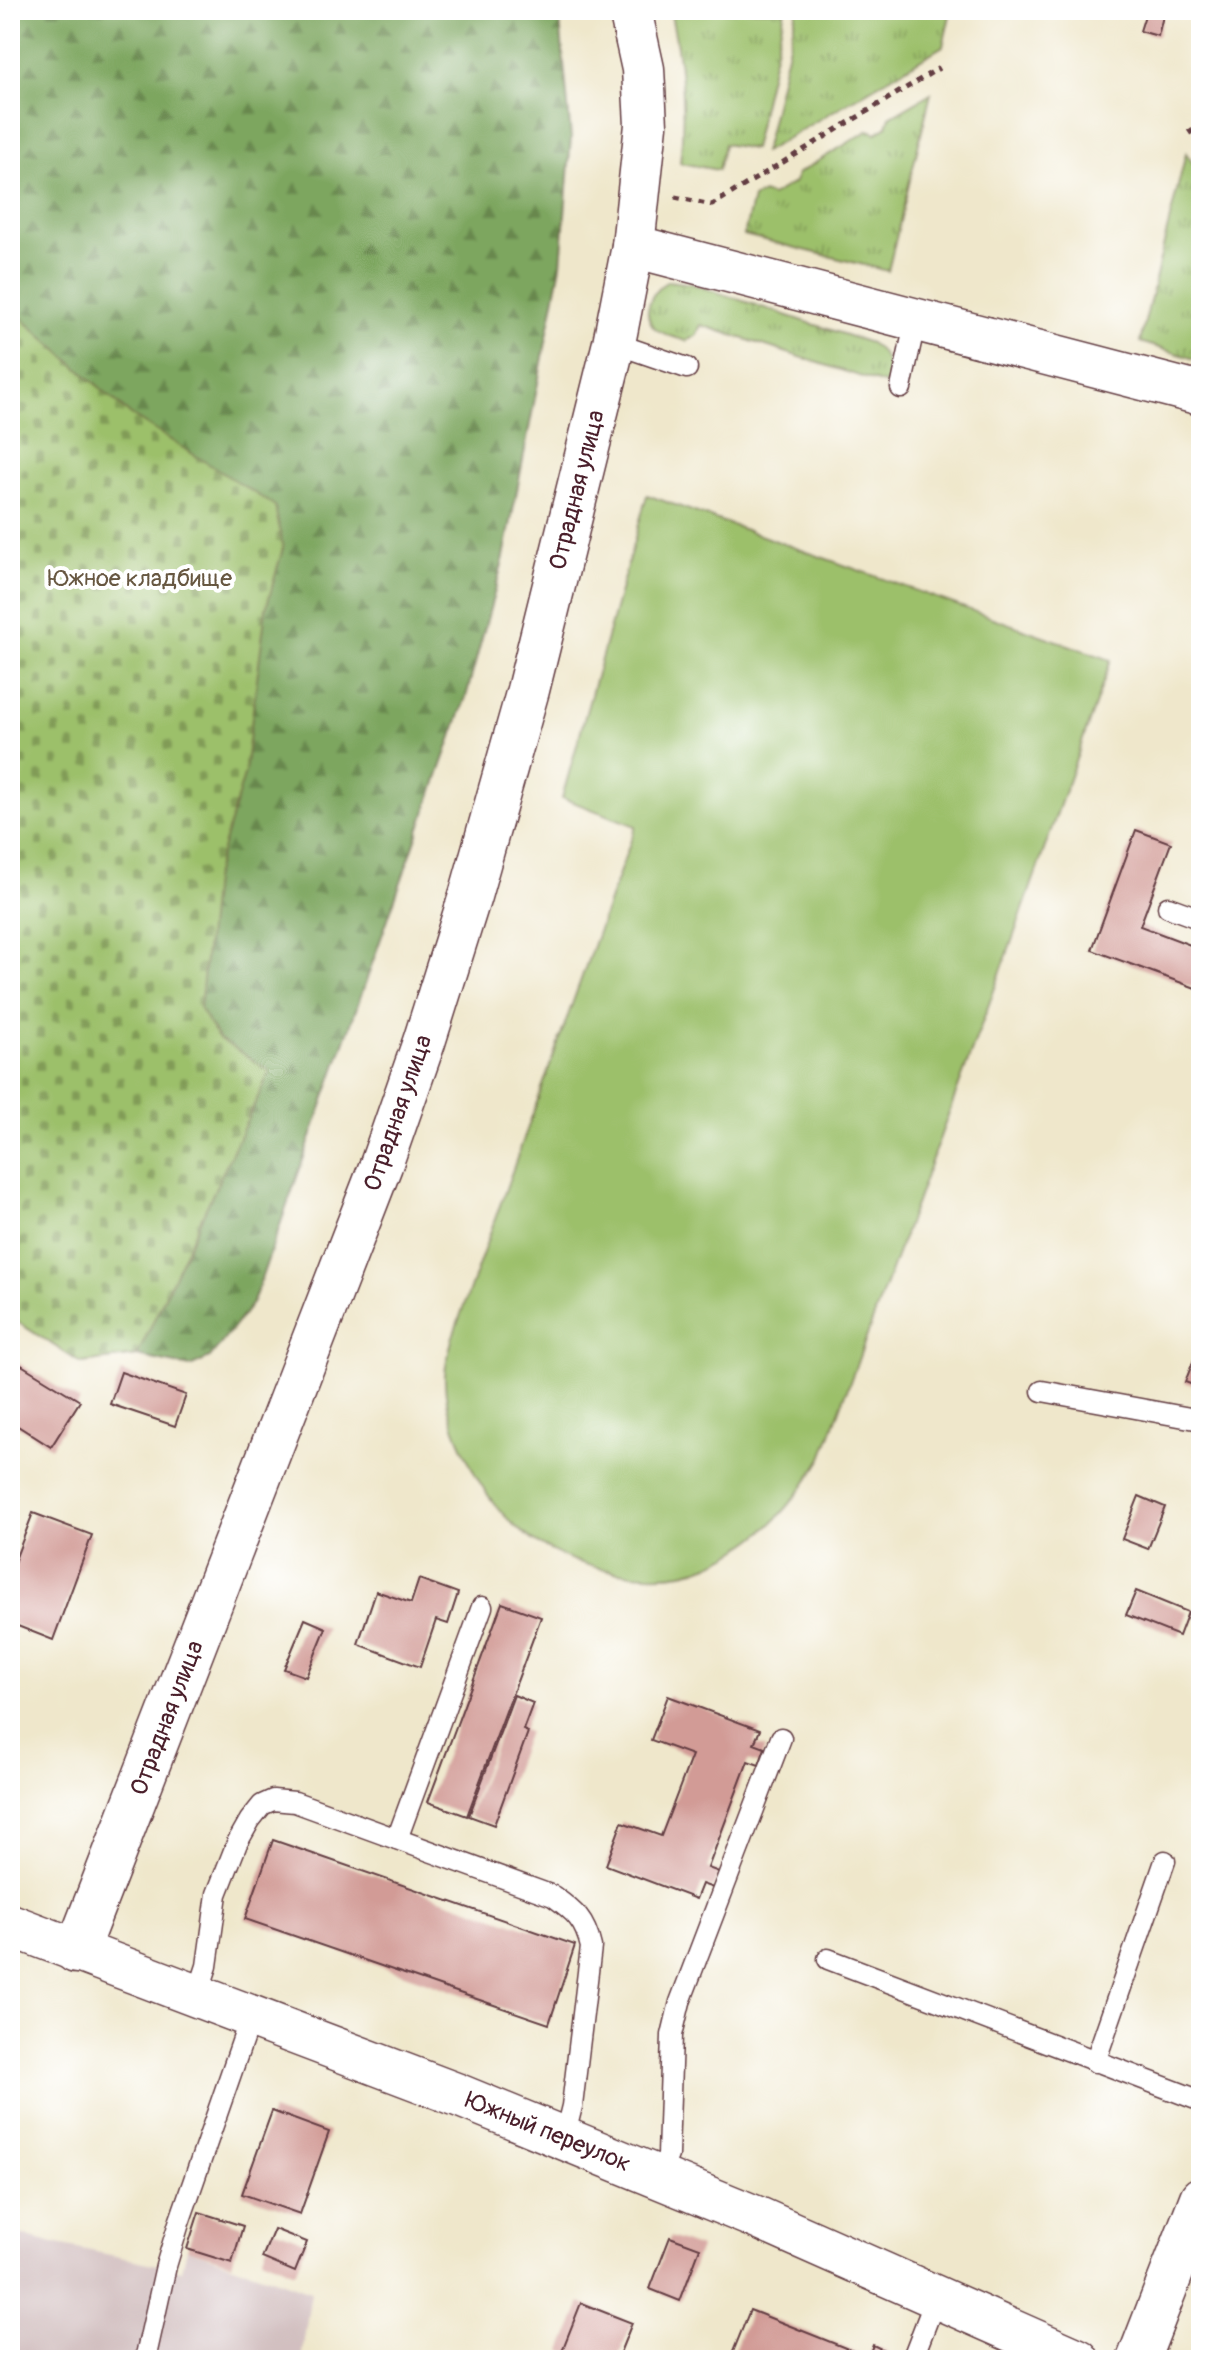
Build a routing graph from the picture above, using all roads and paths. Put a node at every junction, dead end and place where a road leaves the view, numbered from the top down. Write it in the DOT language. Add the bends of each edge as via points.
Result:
graph roads {
  1 [pos="630,10"];
  2 [pos="939,68"];
  3 [pos="1189,129"];
  4 [pos="1201,147"];
  5 [pos="669,196"];
  6 [pos="633,246"];
  7 [pos="916,319"];
  8 [pos="614,343"];
  9 [pos="687,368"];
  10 [pos="901,388"];
  11 [pos="1201,394"];
  12 [pos="1168,907"];
  13 [pos="1201,919"];
  14 [pos="1042,1391"];
  15 [pos="1201,1420"];
  16 [pos="482,1607"];
  17 [pos="781,1738"];
  18 [pos="397,1839"];
  19 [pos="1165,1861"];
  20 [pos="10,1925"];
  21 [pos="76,1952"];
  22 [pos="828,1959"];
  23 [pos="197,1996"];
  24 [pos="251,2016"];
  25 [pos="1095,2062"];
  26 [pos="1201,2101"];
  27 [pos="564,2138"];
  28 [pos="659,2177"];
  29 [pos="1201,2198"];
  30 [pos="936,2298"];
  31 [pos="145,2360"];
  32 [pos="912,2360"];
  33 [pos="1078,2360"];
  34 [pos="1138,2360"];
  1 -- 6 [label="street, Отрадная улица" via="643,69 646,125"];
  2 -- 5 [label="path" via="712,205"];
  3 -- 4 [label="path"];
  6 -- 7 [label="street"];
  6 -- 8 [label="street, Отрадная улица"];
  7 -- 10 [label="lane"];
  7 -- 11 [label="street"];
  8 -- 9 [label="lane"];
  8 -- 21 [label="street, Отрадная улица" via="528,690 424,1042"];
  12 -- 13 [label="lane"];
  14 -- 15 [label="lane"];
  16 -- 18 [label="lane"];
  17 -- 28 [label="lane" via="680,2002 672,2035 668,2155"];
  18 -- 23 [label="lane" via="295,1802 262,1805 237,1843 217,1894 207,1966"];
  18 -- 27 [label="lane" via="553,1896 587,1929 591,1947"];
  19 -- 25 [label="lane"];
  20 -- 21 [label="street, Южный переулок"];
  21 -- 23 [label="street, Южный переулок"];
  22 -- 25 [label="lane"];
  23 -- 24 [label="street, Южный переулок"];
  24 -- 27 [label="street, Южный переулок"];
  24 -- 31 [label="lane" via="179,2223"];
  25 -- 26 [label="lane"];
  27 -- 28 [label="street, Южный переулок"];
  28 -- 30 [label="street, Южный переулок"];
  29 -- 34 [label="street"];
  30 -- 32 [label="lane"];
  30 -- 33 [label="street, Южный переулок"];
}
